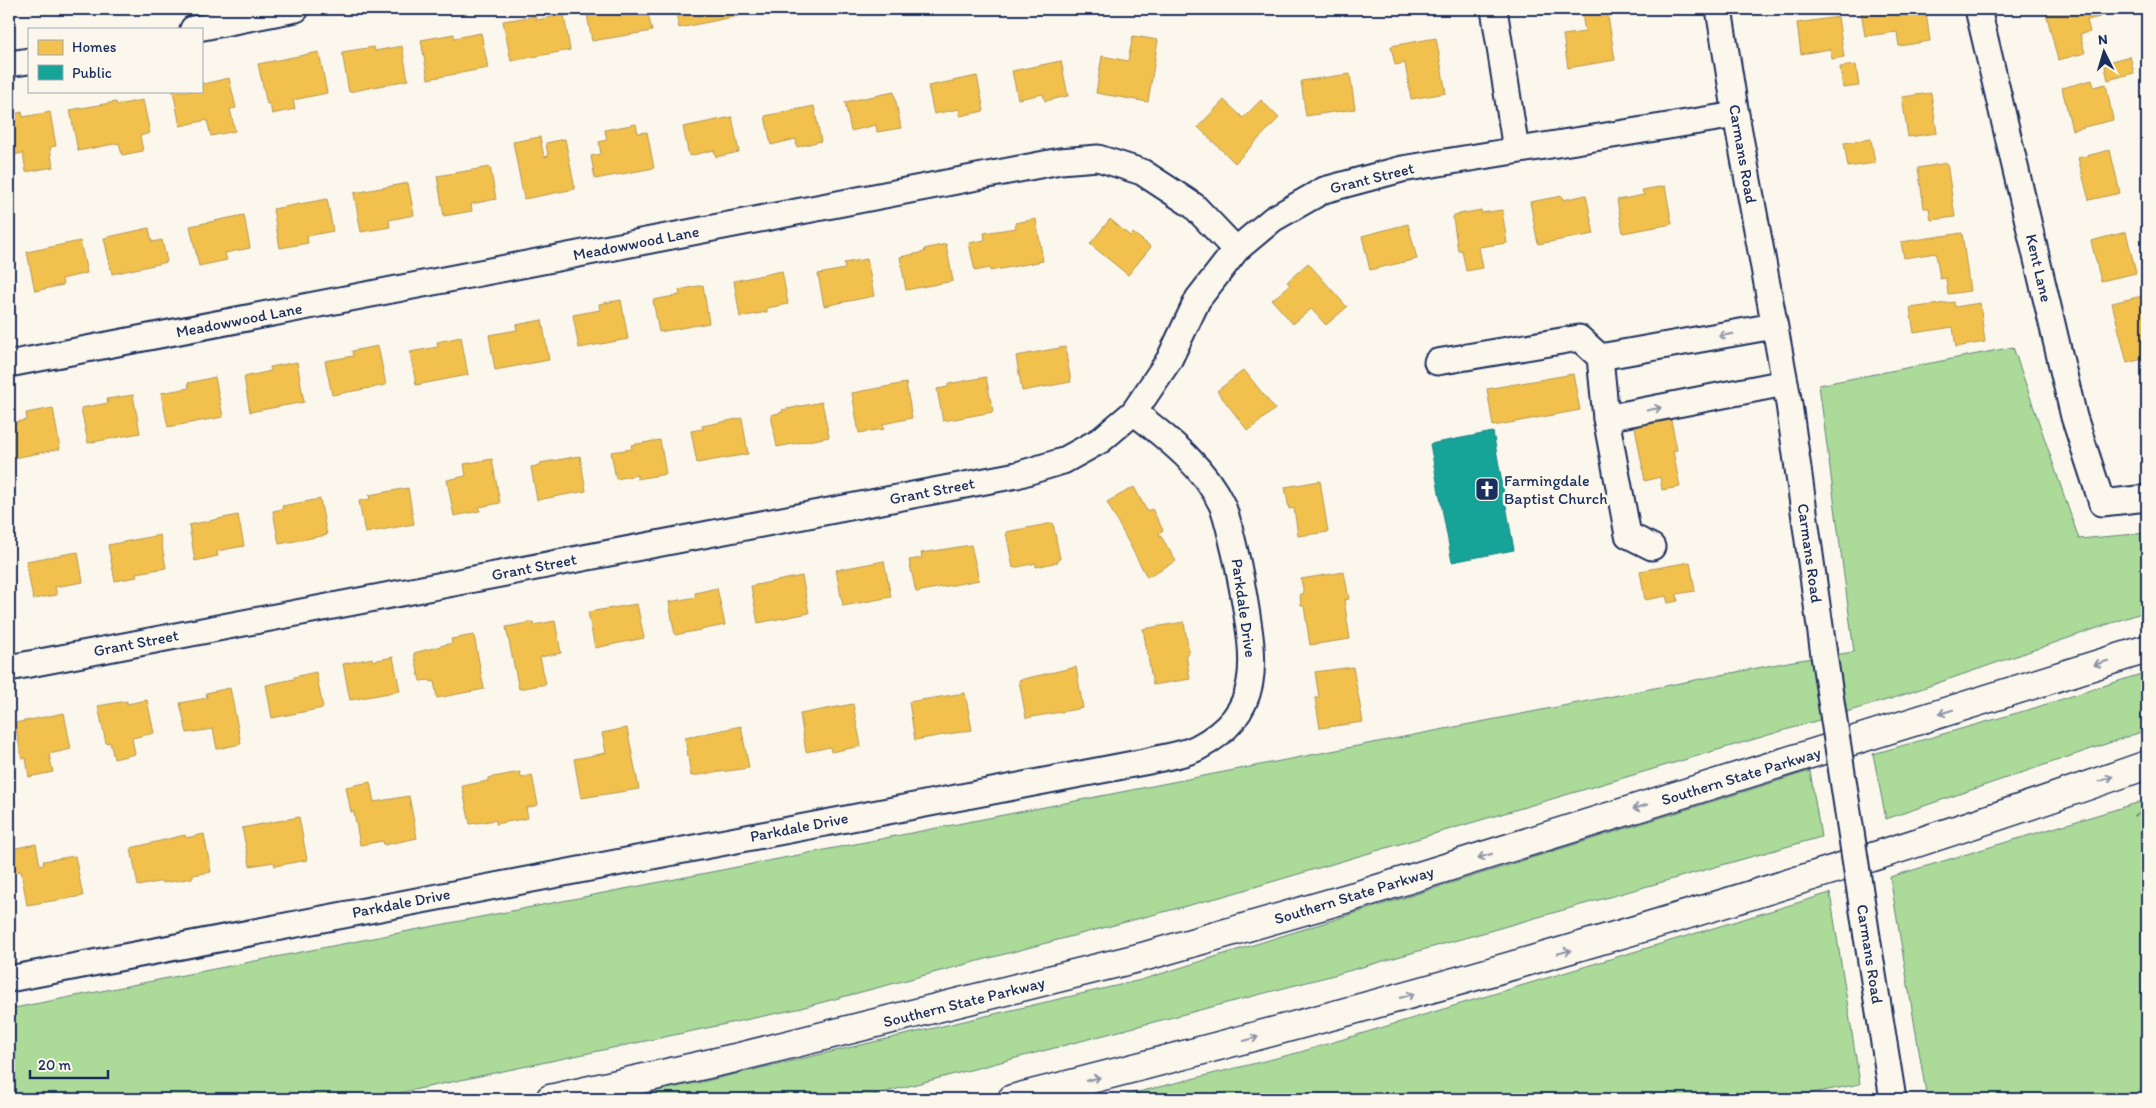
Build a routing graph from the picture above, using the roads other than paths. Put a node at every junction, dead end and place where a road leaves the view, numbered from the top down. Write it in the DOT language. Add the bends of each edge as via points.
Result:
graph roads {
  1 [pos="296,9"];
  2 [pos="1494,9"];
  3 [pos="1719,9"];
  4 [pos="1978,9"];
  5 [pos="198,28"];
  6 [pos="28,60"];
  7 [pos="9,64"];
  8 [pos="1736,115"];
  9 [pos="1516,150"];
  10 [pos="1236,250"];
  11 [pos="1774,326"];
  12 [pos="1600,357"];
  13 [pos="1437,362"];
  14 [pos="9,364"];
  15 [pos="1785,383"];
  16 [pos="1134,412"];
  17 [pos="1606,418"];
  18 [pos="2136,499"];
  19 [pos="1652,547"];
  20 [pos="2147,649"];
  21 [pos="9,668"];
  22 [pos="2147,765"];
  23 [pos="9,979"];
  24 [pos="550,1099"];
  25 [pos="1012,1099"];
  26 [pos="1894,1099"];
  1 -- 5 [label="street"];
  2 -- 9 [label="street"];
  3 -- 8 [label="street, Carmans Road"];
  4 -- 18 [label="street, Kent Lane" via="2074,417 2102,503"];
  6 -- 7 [label="street"];
  8 -- 9 [label="street, Grant Street"];
  8 -- 11 [label="street, Carmans Road"];
  9 -- 10 [label="street, Grant Street" via="1402,169 1324,190 1273,219"];
  10 -- 14 [label="street, Meadowwood Lane" via="1194,206 1142,172 1098,158 1060,161"];
  10 -- 16 [label="street, Grant Street" via="1198,299 1169,360"];
  11 -- 12 [label="street, one-way"];
  11 -- 15 [label="street, Carmans Road"];
  12 -- 13 [label="street" via="1579,338"];
  12 -- 17 [label="street"];
  17 -- 15 [label="street, one-way"];
  15 -- 26 [label="street, Carmans Road, bridge"];
  16 -- 21 [label="street, Grant Street" via="1101,440 1063,461 1016,475"];
  16 -- 23 [label="street, Parkdale Drive" via="1197,466 1222,505 1237,556 1250,633 1253,674 1244,702 1228,727 1196,749 1149,761"];
  17 -- 19 [label="street" via="1628,535"];
  20 -- 24 [label="highway, Southern State Parkway, one-way" via="1355,896 1146,956 735,1058"];
  25 -- 22 [label="highway, one-way" via="1225,1046 1639,930"];
}
